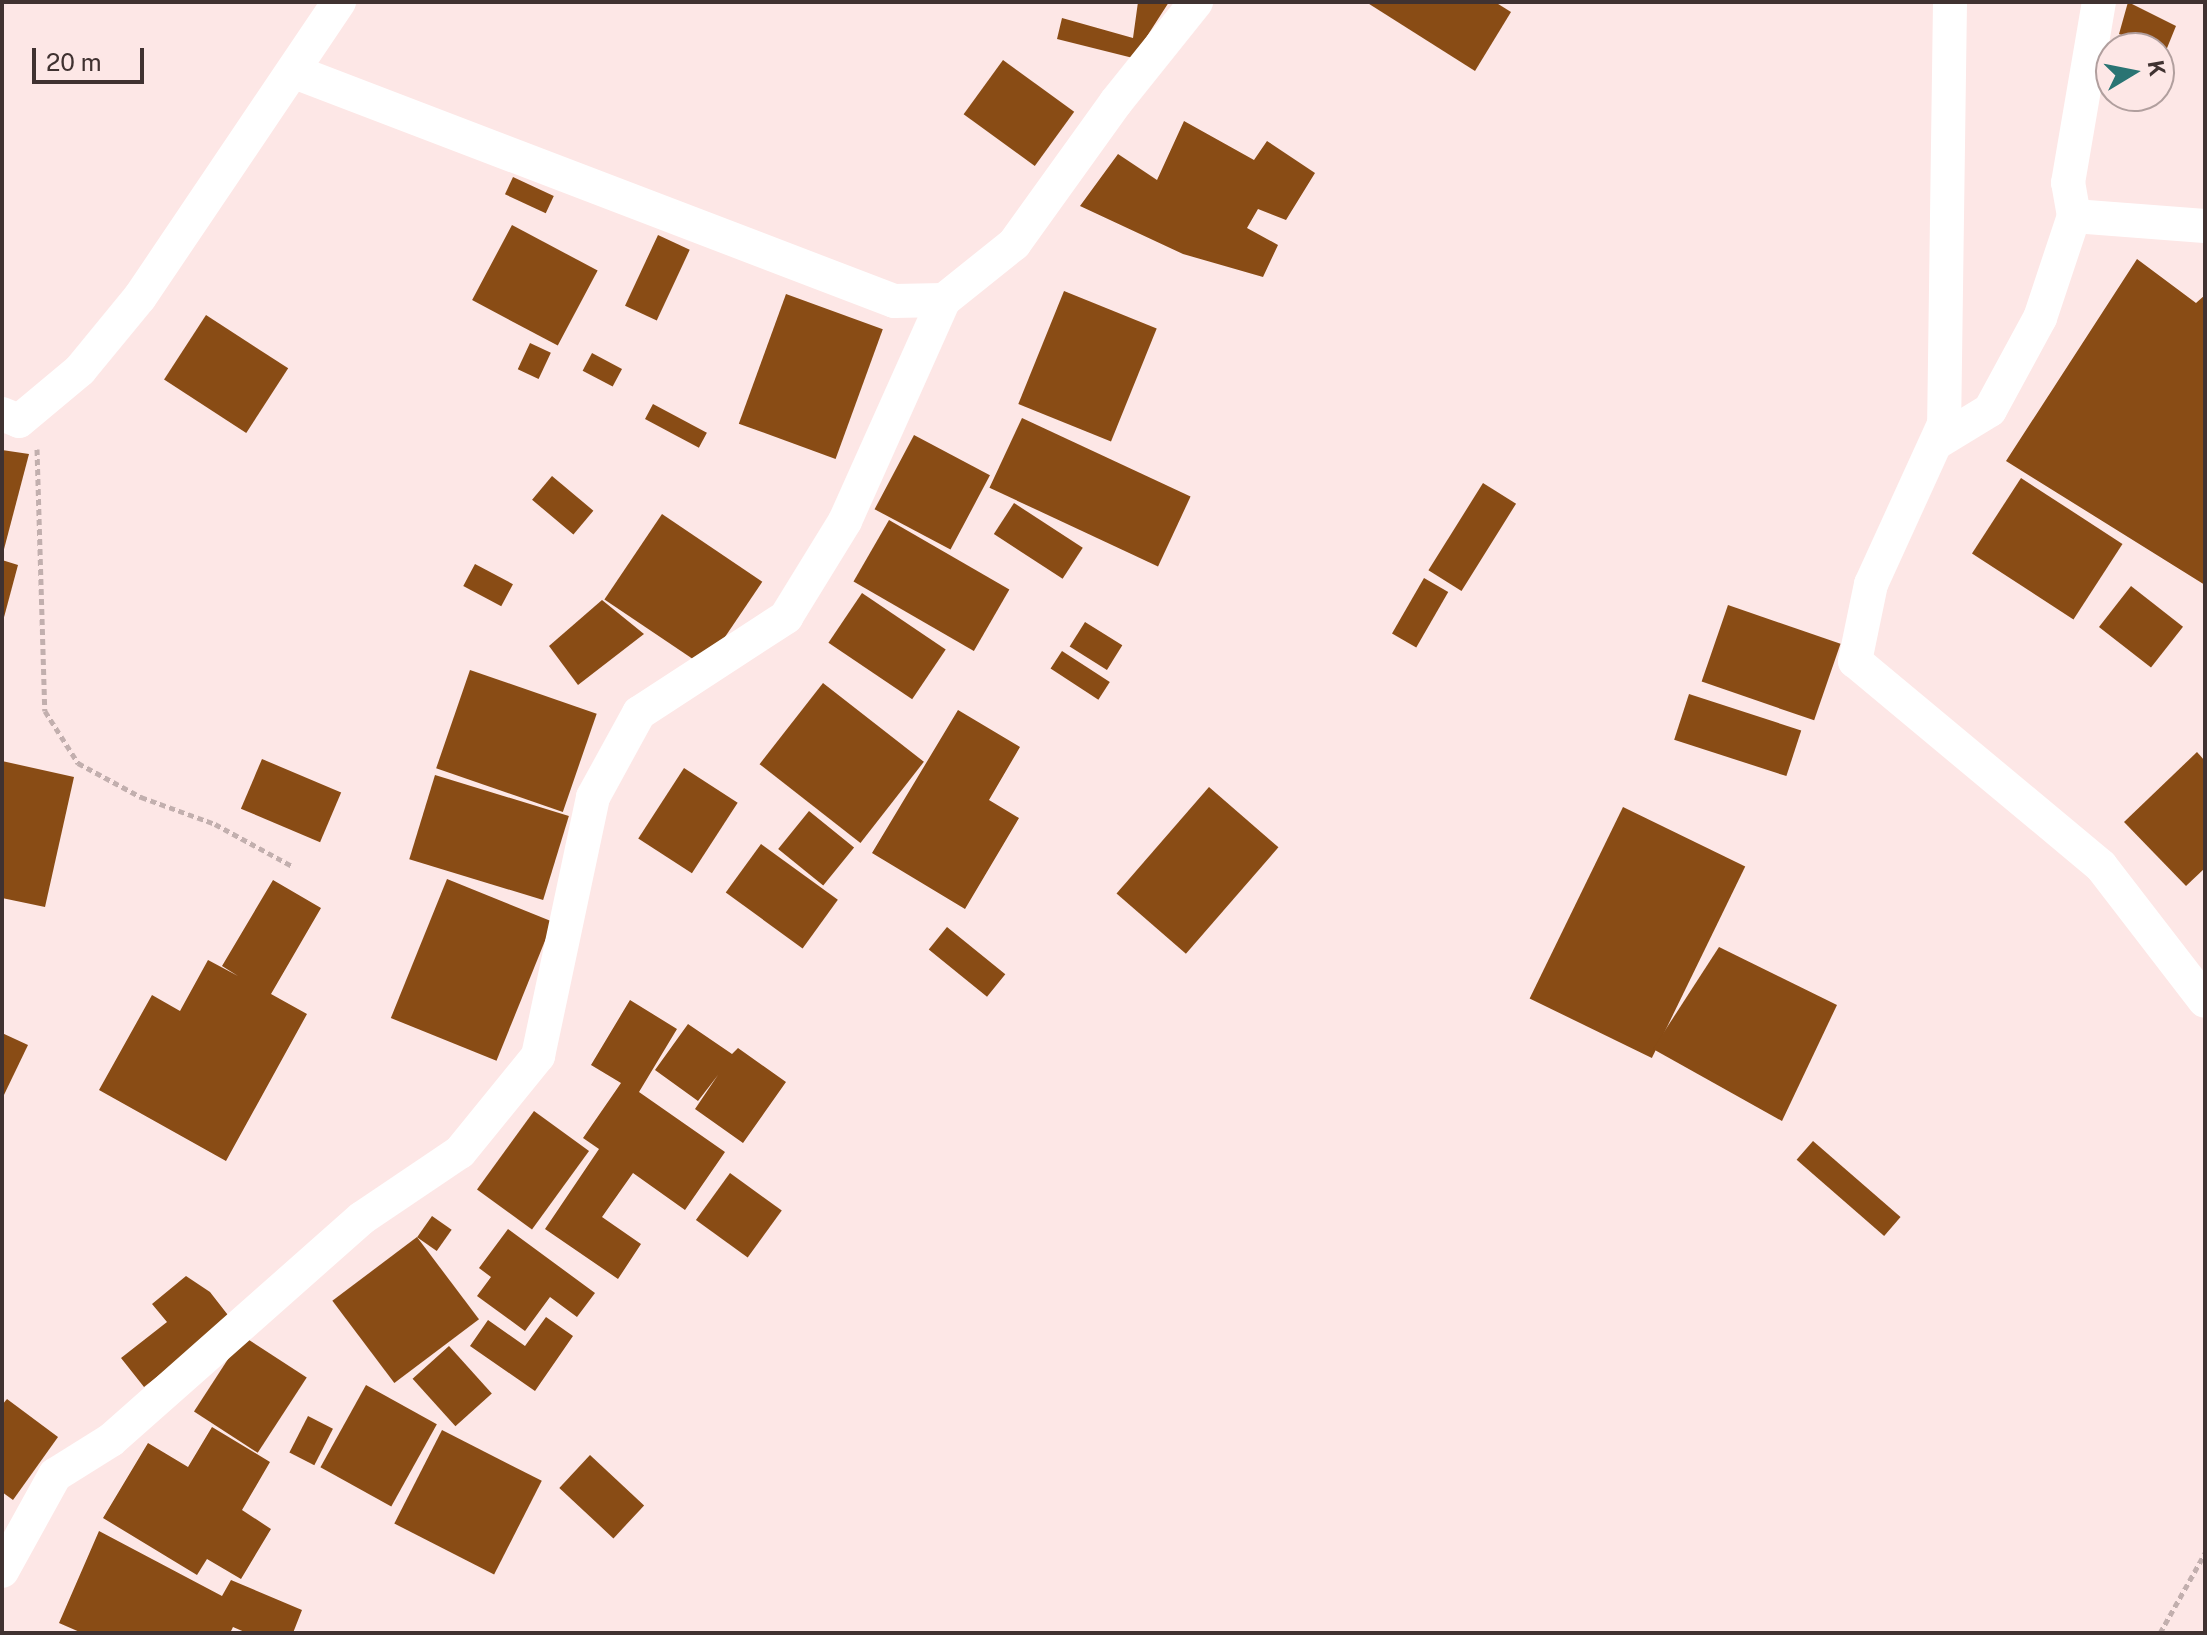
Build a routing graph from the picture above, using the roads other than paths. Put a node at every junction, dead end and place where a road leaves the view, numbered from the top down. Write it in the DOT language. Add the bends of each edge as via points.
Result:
graph roads {
  1 [pos="339,2"];
  2 [pos="1196,2"];
  3 [pos="1950,2"];
  4 [pos="2099,2"];
  5 [pos="295,72"];
  6 [pos="2074,216"];
  7 [pos="2205,226"];
  8 [pos="944,300"];
  9 [pos="2,414"];
  10 [pos="1936,443"];
  11 [pos="2205,1001"];
  12 [pos="2,1571"];
  1 -- 5 [label="street"];
  2 -- 8 [label="street" via="1014,244"];
  3 -- 10 [label="street" via="1944,424"];
  4 -- 6 [label="street" via="2068,183"];
  5 -- 8 [label="street" via="894,301"];
  5 -- 9 [label="street" via="140,297 80,370 19,421"];
  6 -- 7 [label="street"];
  6 -- 10 [label="street" via="2040,318 1990,410"];
  8 -- 12 [label="street" via="845,521 786,617 639,713 593,797 538,1056 460,1152 362,1218 111,1440 55,1475"];
  10 -- 11 [label="street" via="1871,584 1855,661 2101,866"];
}
